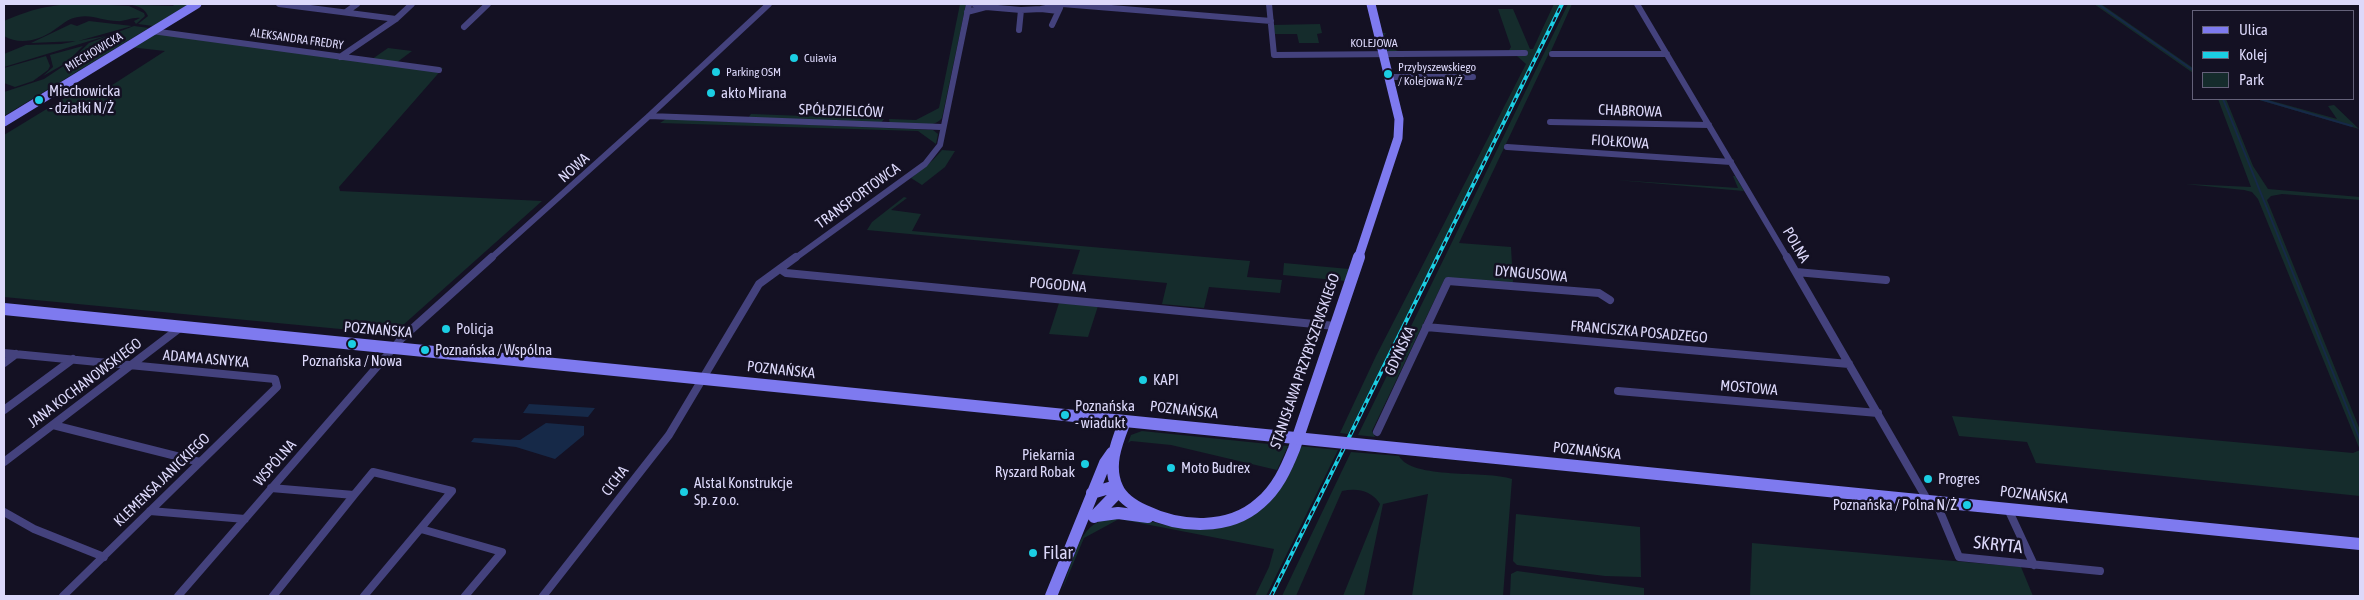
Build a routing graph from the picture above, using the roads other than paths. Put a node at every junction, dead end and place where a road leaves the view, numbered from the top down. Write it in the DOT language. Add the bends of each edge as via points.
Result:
graph roads {
  1 [pos="197,4"];
  2 [pos="279,4"];
  3 [pos="357,4"];
  4 [pos="412,4"];
  5 [pos="488,4"];
  6 [pos="769,4"];
  7 [pos="969,4"];
  8 [pos="974,4"];
  9 [pos="1269,4"];
  10 [pos="1371,4"];
  11 [pos="1637,4"];
  12 [pos="1061,6"];
  13 [pos="986,7"];
  14 [pos="1021,10"];
  15 [pos="346,12"];
  16 [pos="967,12"];
  17 [pos="396,19"];
  18 [pos="1271,21"];
  19 [pos="1052,26"];
  20 [pos="464,27"];
  21 [pos="1019,30"];
  22 [pos="152,31"];
  23 [pos="1525,53"];
  24 [pos="1384,54"];
  25 [pos="1552,54"];
  26 [pos="1667,54"];
  27 [pos="340,57"];
  28 [pos="439,70"];
  29 [pos="1389,77"];
  30 [pos="1473,77"];
  31 [pos="649,116"];
  32 [pos="4,122"];
  33 [pos="1550,122"];
  34 [pos="1709,125"];
  35 [pos="942,127"];
  36 [pos="1507,147"];
  37 [pos="1731,162"];
  38 [pos="780,269"];
  39 [pos="1796,272"];
  40 [pos="1886,280"];
  41 [pos="1448,281"];
  42 [pos="1610,300"];
  43 [pos="4,309"];
  44 [pos="182,326"];
  45 [pos="1335,326"];
  46 [pos="1426,328"];
  47 [pos="393,347"];
  48 [pos="4,353"];
  49 [pos="16,354"];
  50 [pos="73,359"];
  51 [pos="4,363"];
  52 [pos="1849,364"];
  53 [pos="131,366"];
  54 [pos="703,378"];
  55 [pos="276,383"];
  56 [pos="1618,391"];
  57 [pos="4,410"];
  58 [pos="1878,412"];
  59 [pos="1125,421"];
  60 [pos="53,424"];
  61 [pos="1377,432"];
  62 [pos="1114,449"];
  63 [pos="4,462"];
  64 [pos="200,462"];
  65 [pos="271,488"];
  66 [pos="1118,489"];
  67 [pos="1092,493"];
  68 [pos="354,495"];
  69 [pos="1932,502"];
  70 [pos="2008,509"];
  71 [pos="150,511"];
  72 [pos="4,512"];
  73 [pos="1096,516"];
  74 [pos="245,519"];
  75 [pos="1165,520"];
  76 [pos="420,529"];
  77 [pos="1076,537"];
  78 [pos="2360,544"];
  79 [pos="104,557"];
  80 [pos="2034,565"];
  81 [pos="2100,571"];
  82 [pos="63,596"];
  83 [pos="178,596"];
  84 [pos="273,596"];
  85 [pos="364,596"];
  86 [pos="465,596"];
  87 [pos="543,596"];
  88 [pos="1051,596"];
  1 -- 22 [label="main road, MIECHOWICKA"];
  2 -- 15 [label="street"];
  3 -- 15 [label="street"];
  4 -- 17 [label="street"];
  5 -- 20 [label="street"];
  6 -- 31 [label="street, NOWA"];
  7 -- 16 [label="street, TRANSPORTOWCA"];
  8 -- 13 [label="street"];
  9 -- 18 [label="street, KOLEJOWA"];
  10 -- 24 [label="main road, STANISŁAWA PRZYBYSZEWSKIEGO"];
  11 -- 26 [label="street, POLNA"];
  12 -- 14 [label="street"];
  12 -- 18 [label="street"];
  12 -- 19 [label="street"];
  13 -- 14 [label="street"];
  13 -- 16 [label="street"];
  14 -- 21 [label="street"];
  15 -- 17 [label="street"];
  16 -- 35 [label="street, TRANSPORTOWCA"];
  17 -- 27 [label="street"];
  18 -- 24 [label="street, KOLEJOWA" via="1274,54"];
  22 -- 27 [label="street, ALEKSANDRA FREDRY"];
  22 -- 32 [label="main road, MIECHOWICKA"];
  23 -- 24 [label="street, KOLEJOWA"];
  24 -- 29 [label="main road, STANISŁAWA PRZYBYSZEWSKIEGO"];
  25 -- 26 [label="street"];
  26 -- 34 [label="street, POLNA"];
  27 -- 28 [label="street, ALEKSANDRA FREDRY"];
  29 -- 30 [label="street"];
  29 -- 45 [label="main road, STANISŁAWA PRZYBYSZEWSKIEGO" via="1399,119 1398,138"];
  31 -- 35 [label="street, SPÓŁDZIELCÓW"];
  31 -- 47 [label="street, NOWA"];
  33 -- 34 [label="street, CHABROWA"];
  34 -- 37 [label="street, POLNA"];
  35 -- 38 [label="street, TRANSPORTOWCA" via="940,145 928,161"];
  36 -- 37 [label="street, FIOŁKOWA"];
  37 -- 39 [label="street, POLNA"];
  38 -- 45 [label="street, POGODNA" via="786,273"];
  38 -- 54 [label="street, TRANSPORTOWCA" via="759,284"];
  39 -- 40 [label="street"];
  39 -- 52 [label="street, POLNA"];
  41 -- 42 [label="street, DYNGUSOWA" via="1599,293"];
  41 -- 46 [label="street, GDYŃSKA"];
  43 -- 44 [label="main road, POZNAŃSKA"];
  44 -- 47 [label="main road, POZNAŃSKA"];
  44 -- 53 [label="street, JANA KOCHANOWSKIEGO"];
  45 -- 75 [label="main road, STANISŁAWA PRZYBYSZEWSKIEGO" via="1293,447 1278,482 1268,496 1253,508 1221,521 1183,523"];
  46 -- 52 [label="street, FRANCISZKA POSADZEGO"];
  46 -- 61 [label="street, GDYŃSKA"];
  47 -- 54 [label="main road, POZNAŃSKA"];
  47 -- 65 [label="street, WSPÓLNA"];
  48 -- 49 [label="street"];
  49 -- 50 [label="street"];
  49 -- 51 [label="street"];
  50 -- 53 [label="street"];
  50 -- 57 [label="street"];
  52 -- 58 [label="street, POLNA"];
  53 -- 55 [label="street, ADAMA ASNYKA" via="275,379"];
  53 -- 60 [label="street, JANA KOCHANOWSKIEGO"];
  54 -- 59 [label="main road, POZNAŃSKA"];
  54 -- 87 [label="street, CICHA" via="669,436"];
  55 -- 64 [label="street, KLEMENSA JANICKIEGO" via="277,387"];
  56 -- 58 [label="street, MOSTOWA"];
  58 -- 69 [label="street, POLNA"];
  59 -- 62 [label="main road"];
  59 -- 69 [label="main road, POZNAŃSKA, bridge"];
  60 -- 63 [label="street, JANA KOCHANOWSKIEGO"];
  60 -- 64 [label="street"];
  62 -- 66 [label="main road" via="1112,464"];
  62 -- 67 [label="main road" via="1104,463"];
  64 -- 71 [label="street, KLEMENSA JANICKIEGO"];
  65 -- 68 [label="street"];
  65 -- 74 [label="street, WSPÓLNA"];
  66 -- 67 [label="main road"];
  66 -- 73 [label="main road"];
  66 -- 75 [label="main road, STANISŁAWA PRZYBYSZEWSKIEGO" via="1135,506"];
  67 -- 77 [label="main road"];
  68 -- 76 [label="street" via="374,472 452,491"];
  68 -- 84 [label="street"];
  69 -- 70 [label="main road, POZNAŃSKA"];
  69 -- 80 [label="street, SKRYTA" via="1959,557"];
  70 -- 78 [label="main road, POZNAŃSKA"];
  70 -- 80 [label="street, SKRYTA"];
  71 -- 74 [label="street"];
  71 -- 79 [label="street, KLEMENSA JANICKIEGO"];
  72 -- 79 [label="street" via="34,529"];
  73 -- 75 [label="main road" via="1118,513"];
  73 -- 77 [label="main road"];
  74 -- 83 [label="street, WSPÓLNA"];
  76 -- 85 [label="street"];
  76 -- 86 [label="street" via="502,552"];
  77 -- 88 [label="main road"];
  79 -- 82 [label="street, KLEMENSA JANICKIEGO"];
  80 -- 81 [label="street, SKRYTA"];
}
